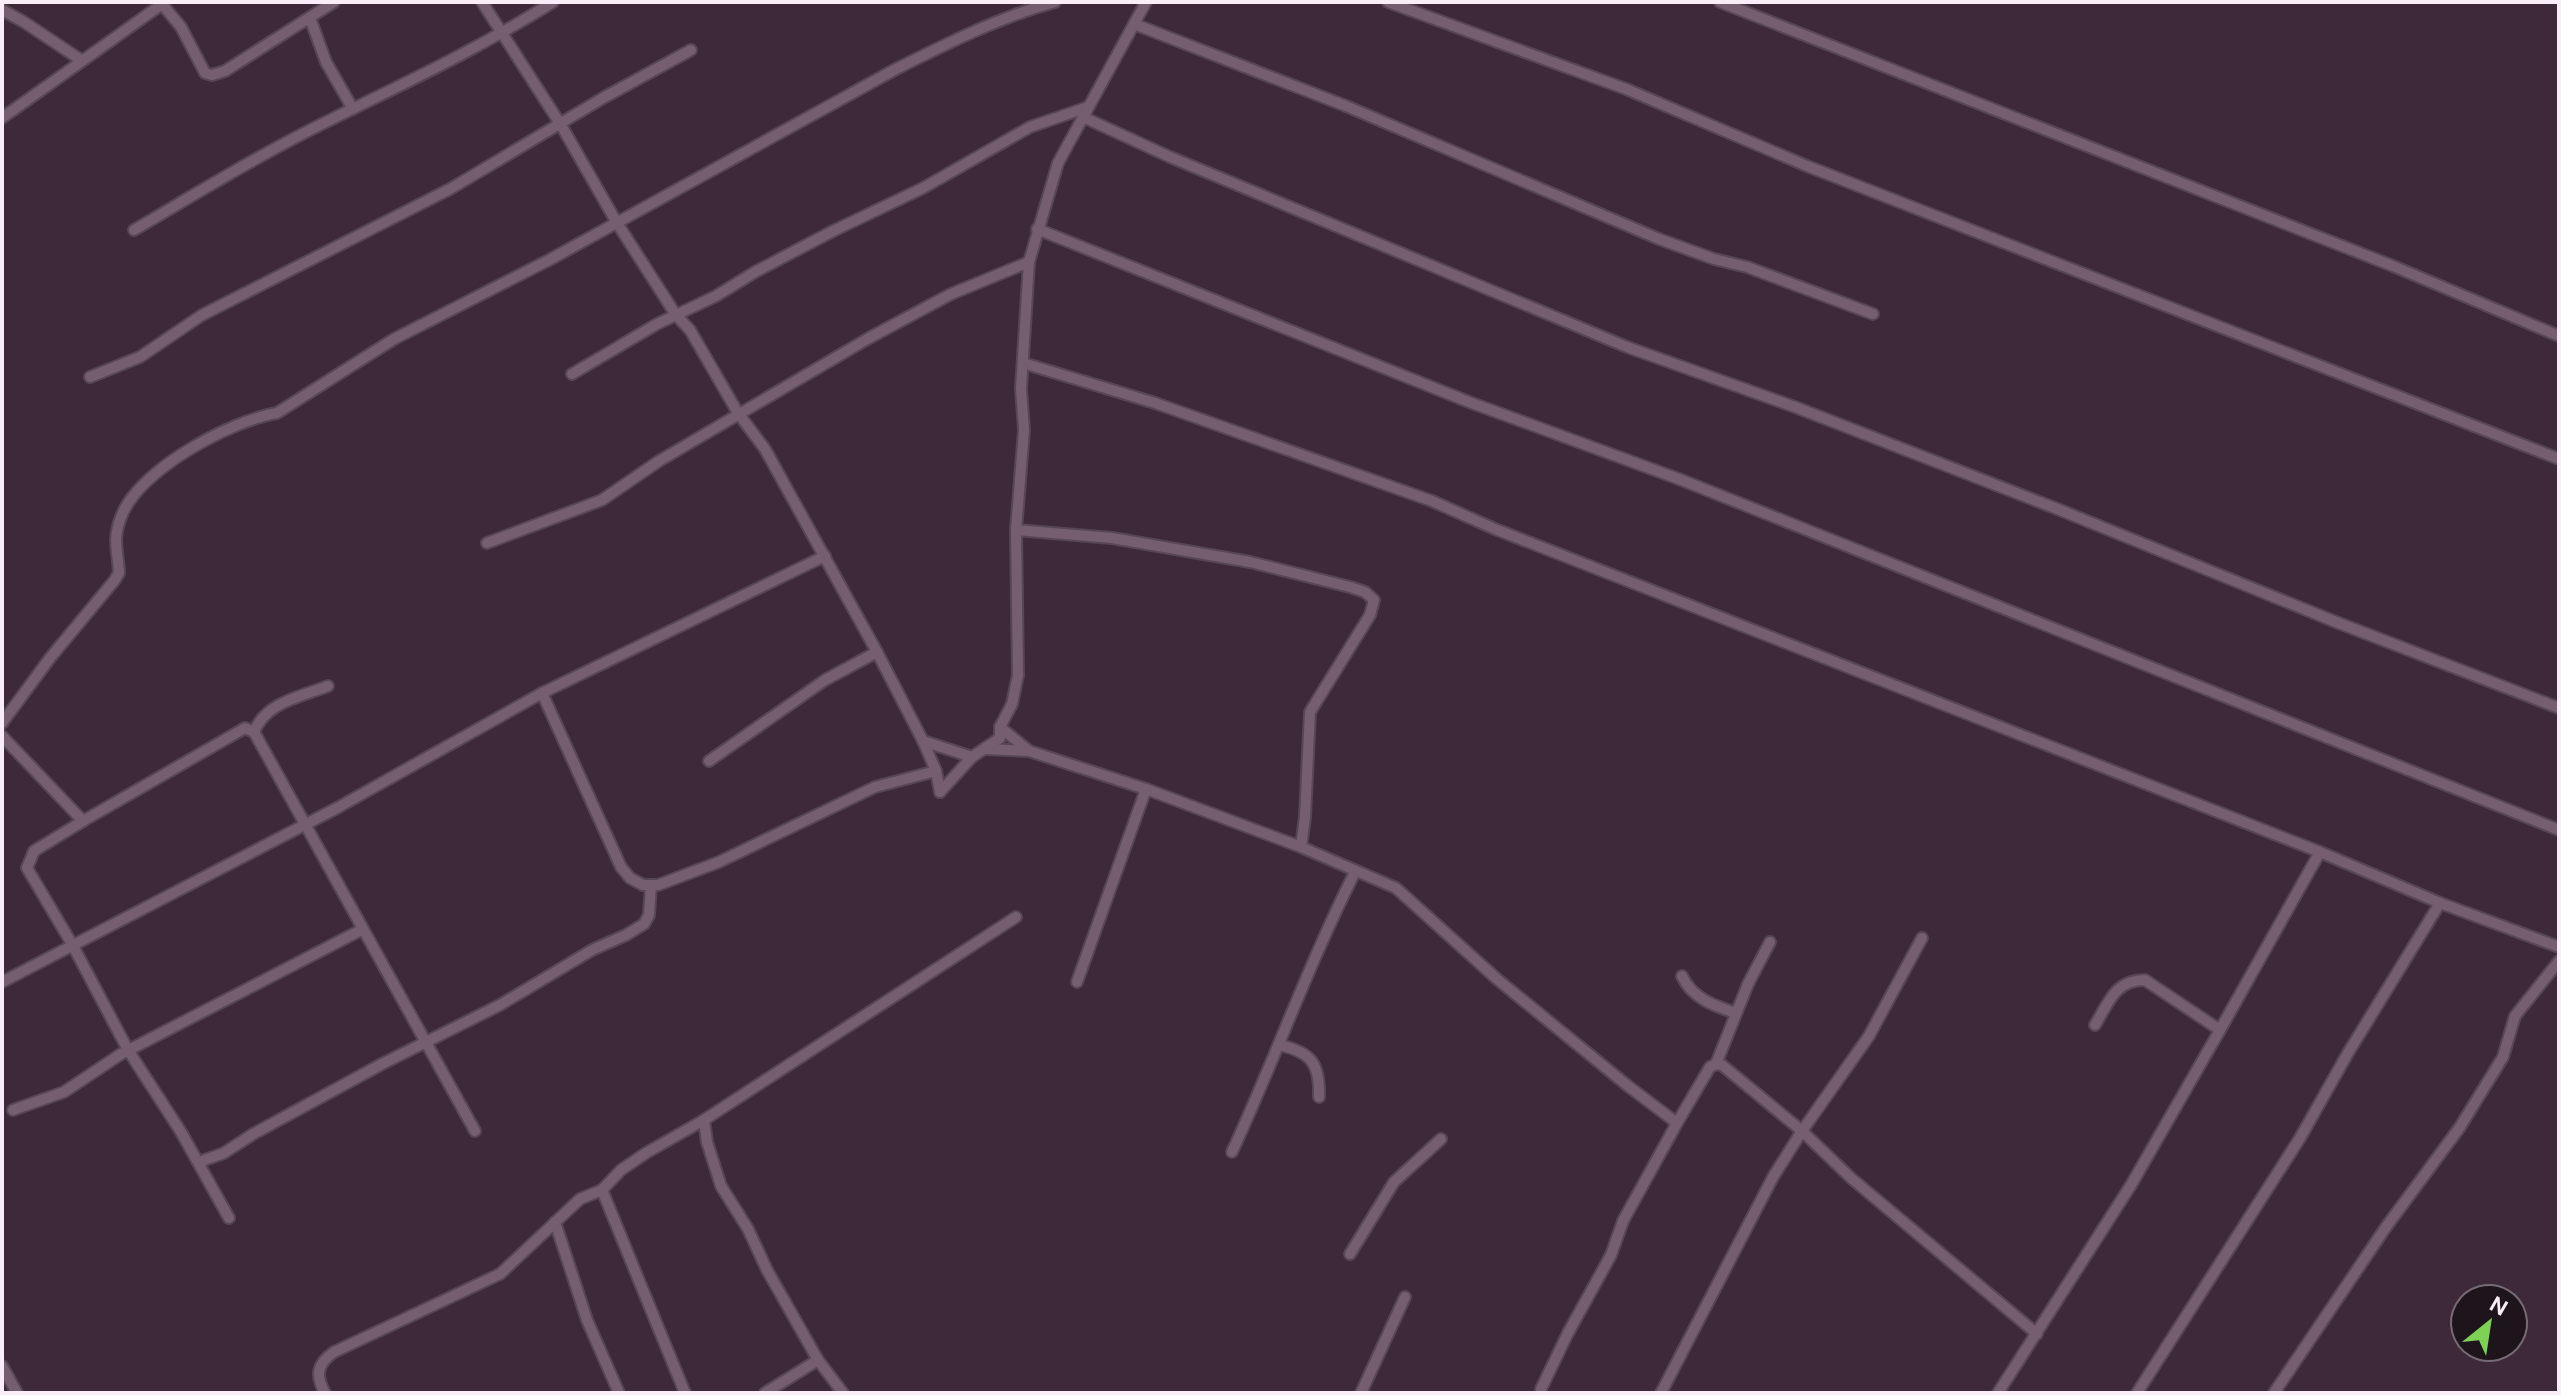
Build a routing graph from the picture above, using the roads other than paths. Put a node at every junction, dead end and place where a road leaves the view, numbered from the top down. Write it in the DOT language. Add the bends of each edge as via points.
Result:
graph roads {
  1 [pos="334,2"];
  2 [pos="482,2"];
  3 [pos="553,2"];
  4 [pos="1055,2"];
  5 [pos="1146,2"];
  6 [pos="1388,2"];
  7 [pos="1720,2"];
  8 [pos="164,3"];
  9 [pos="2,10"];
  10 [pos="310,18"];
  11 [pos="1134,24"];
  12 [pos="503,34"];
  13 [pos="691,50"];
  14 [pos="81,60"];
  15 [pos="353,109"];
  16 [pos="1085,112"];
  17 [pos="2,118"];
  18 [pos="561,125"];
  19 [pos="617,223"];
  20 [pos="1037,229"];
  21 [pos="134,230"];
  22 [pos="1029,262"];
  23 [pos="1873,314"];
  24 [pos="676,315"];
  25 [pos="2559,336"];
  26 [pos="1023,363"];
  27 [pos="572,374"];
  28 [pos="90,377"];
  29 [pos="738,413"];
  30 [pos="2559,459"];
  31 [pos="1016,530"];
  32 [pos="487,543"];
  33 [pos="825,556"];
  34 [pos="877,652"];
  35 [pos="328,686"];
  36 [pos="542,693"];
  37 [pos="2559,708"];
  38 [pos="2,723"];
  39 [pos="1000,727"];
  40 [pos="254,732"];
  41 [pos="2,736"];
  42 [pos="923,741"];
  43 [pos="985,749"];
  44 [pos="1029,751"];
  45 [pos="972,757"];
  46 [pos="709,761"];
  47 [pos="936,771"];
  48 [pos="1146,789"];
  49 [pos="83,821"];
  50 [pos="304,825"];
  51 [pos="2559,830"];
  52 [pos="1301,847"];
  53 [pos="2320,852"];
  54 [pos="1355,872"];
  55 [pos="651,885"];
  56 [pos="2440,903"];
  57 [pos="1016,917"];
  58 [pos="363,929"];
  59 [pos="1922,938"];
  60 [pos="1770,942"];
  61 [pos="72,944"];
  62 [pos="2559,947"];
  63 [pos="2559,961"];
  64 [pos="1682,976"];
  65 [pos="2,982"];
  66 [pos="1077,982"];
  67 [pos="1736,1013"];
  68 [pos="2095,1025"];
  69 [pos="2220,1030"];
  70 [pos="427,1042"];
  71 [pos="1279,1045"];
  72 [pos="128,1050"];
  73 [pos="1716,1064"];
  74 [pos="1319,1097"];
  75 [pos="13,1110"];
  76 [pos="704,1120"];
  77 [pos="1677,1123"];
  78 [pos="475,1131"];
  79 [pos="1802,1131"];
  80 [pos="1441,1139"];
  81 [pos="1232,1152"];
  82 [pos="199,1162"];
  83 [pos="602,1190"];
  84 [pos="229,1218"];
  85 [pos="555,1222"];
  86 [pos="1350,1254"];
  87 [pos="1405,1297"];
  88 [pos="2037,1334"];
  89 [pos="818,1360"];
  90 [pos="2,1366"];
  91 [pos="1541,1389"];
  92 [pos="17,1393"];
  93 [pos="325,1393"];
  94 [pos="619,1393"];
  95 [pos="685,1393"];
  96 [pos="765,1393"];
  97 [pos="843,1393"];
  98 [pos="1361,1393"];
  99 [pos="1661,1393"];
  100 [pos="1998,1393"];
  101 [pos="2137,1393"];
  102 [pos="2274,1393"];
  1 -- 10 [label="street"];
  2 -- 12 [label="street"];
  3 -- 12 [label="street"];
  4 -- 19 [label="street" via="896,69"];
  5 -- 11 [label="street"];
  6 -- 30 [label="street" via="1626,89 1822,172"];
  7 -- 25 [label="street"];
  8 -- 10 [label="street" via="200,66 212,75"];
  8 -- 14 [label="street"];
  9 -- 14 [label="street"];
  10 -- 15 [label="street" via="326,62"];
  11 -- 16 [label="street"];
  11 -- 23 [label="street" via="1346,106 1659,239"];
  12 -- 15 [label="street"];
  12 -- 18 [label="street"];
  13 -- 18 [label="street"];
  14 -- 17 [label="street"];
  15 -- 21 [label="street"];
  16 -- 20 [label="street" via="1054,173"];
  16 -- 24 [label="street" via="1030,127"];
  16 -- 37 [label="street" via="1185,163 1627,347 1795,407"];
  18 -- 19 [label="street"];
  18 -- 28 [label="street" via="450,189 202,315 140,357"];
  19 -- 24 [label="street"];
  19 -- 38 [label="street" via="394,339 277,413 225,428 161,469 121,516 114,549 119,573 114,581"];
  20 -- 22 [label="street"];
  20 -- 51 [label="street"];
  22 -- 26 [label="street"];
  22 -- 29 [label="street" via="937,302"];
  24 -- 27 [label="street"];
  24 -- 29 [label="street"];
  26 -- 31 [label="street"];
  26 -- 53 [label="street" via="1155,403 1432,501"];
  29 -- 32 [label="street" via="602,500"];
  29 -- 33 [label="street" via="765,449"];
  31 -- 39 [label="street" via="1018,675"];
  31 -- 52 [label="street" via="1112,538 1250,562 1350,587 1374,600 1310,712"];
  33 -- 34 [label="street"];
  33 -- 36 [label="street"];
  34 -- 42 [label="street"];
  34 -- 46 [label="street" via="825,680"];
  35 -- 40 [label="street" via="270,708"];
  36 -- 50 [label="street"];
  36 -- 55 [label="street" via="621,867 630,878"];
  39 -- 43 [label="street" via="1000,738"];
  39 -- 44 [label="street"];
  40 -- 49 [label="street" via="245,728"];
  40 -- 50 [label="street"];
  41 -- 49 [label="street"];
  42 -- 45 [label="street"];
  42 -- 47 [label="street"];
  43 -- 44 [label="street"];
  43 -- 45 [label="street"];
  44 -- 48 [label="street"];
  45 -- 47 [label="street" via="940,792"];
  47 -- 55 [label="street" via="875,787 719,862"];
  48 -- 52 [label="street"];
  48 -- 66 [label="street"];
  49 -- 61 [label="street" via="34,851 27,868"];
  50 -- 58 [label="street"];
  50 -- 61 [label="street"];
  52 -- 54 [label="street"];
  53 -- 56 [label="street"];
  53 -- 69 [label="street"];
  54 -- 71 [label="street"];
  54 -- 77 [label="street" via="1396,888 1497,979"];
  55 -- 70 [label="street" via="644,924"];
  56 -- 62 [label="street"];
  56 -- 101 [label="street" via="2300,1138"];
  57 -- 76 [label="street"];
  58 -- 70 [label="street"];
  58 -- 72 [label="street"];
  59 -- 79 [label="street" via="1869,1036"];
  60 -- 67 [label="street"];
  61 -- 65 [label="street"];
  61 -- 72 [label="street"];
  63 -- 102 [label="street" via="2515,1016 2503,1057 2460,1127"];
  64 -- 67 [label="street" via="1688,989"];
  67 -- 73 [label="street"];
  68 -- 69 [label="street" via="2119,987 2145,980"];
  69 -- 88 [label="street"];
  70 -- 78 [label="street"];
  70 -- 82 [label="street"];
  71 -- 74 [label="street" via="1300,1050 1310,1059"];
  71 -- 81 [label="street"];
  72 -- 75 [label="street" via="64,1092"];
  72 -- 82 [label="street"];
  73 -- 77 [label="street"];
  73 -- 79 [label="street"];
  76 -- 83 [label="street" via="621,1170"];
  76 -- 89 [label="street" via="721,1186"];
  77 -- 91 [label="street"];
  79 -- 88 [label="street"];
  79 -- 99 [label="street"];
  80 -- 86 [label="street" via="1394,1182"];
  82 -- 84 [label="street"];
  83 -- 85 [label="street" via="580,1199"];
  83 -- 95 [label="street"];
  85 -- 93 [label="street" via="500,1274 324,1359 317,1379"];
  85 -- 94 [label="street" via="587,1320"];
  87 -- 98 [label="street"];
  88 -- 100 [label="street"];
  89 -- 96 [label="street"];
  89 -- 97 [label="street"];
  90 -- 92 [label="street"];
}
